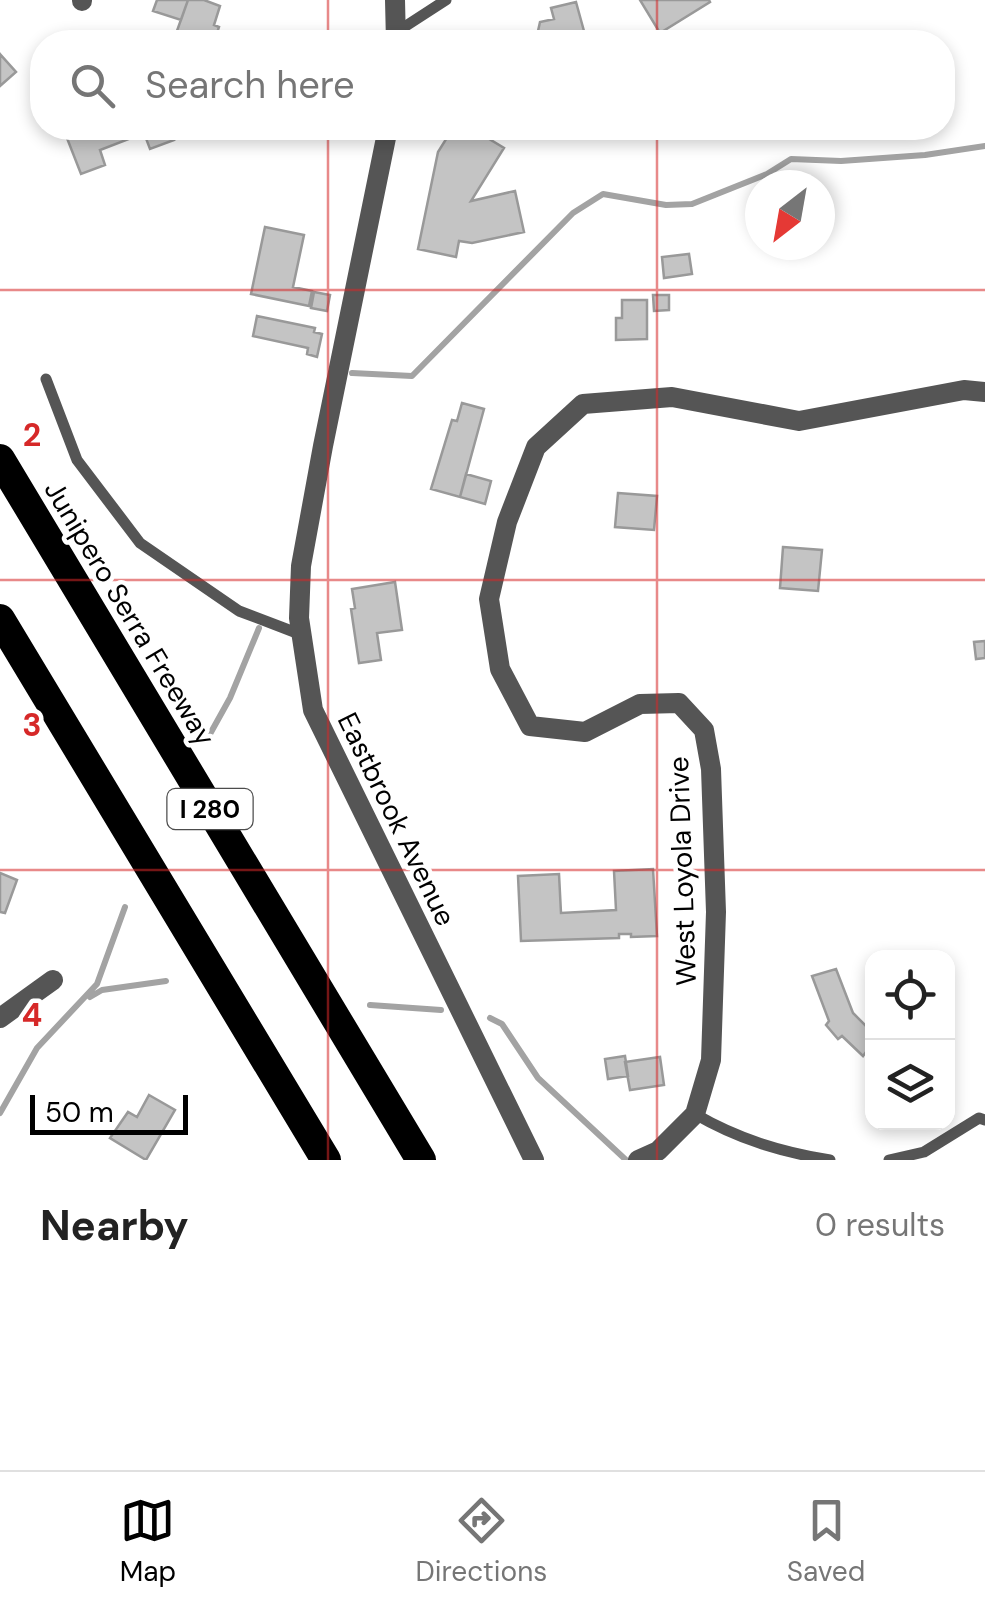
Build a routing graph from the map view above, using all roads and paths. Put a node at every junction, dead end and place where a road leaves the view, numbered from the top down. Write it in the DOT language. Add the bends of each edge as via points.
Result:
graph roads {
  1 [pos="394,0"];
  2 [pos="446,0"];
  3 [pos="396,30"];
  4 [pos="407,30"];
  5 [pos="386,140"];
  6 [pos="46,379"];
  7 [pos="985,392"];
  8 [pos="0,459"];
  9 [pos="0,619"];
  10 [pos="302,635"];
  11 [pos="53,980"];
  12 [pos="0,1018"];
  13 [pos="694,1114"];
  14 [pos="985,1120"];
  15 [pos="326,1160"];
  16 [pos="420,1160"];
  17 [pos="534,1160"];
  18 [pos="638,1160"];
  19 [pos="830,1160"];
  20 [pos="889,1160"];
  1 -- 3 [label="street"];
  2 -- 4 [label="lane"];
  5 -- 10 [label="street, Eastbrook Avenue" via="302,566"];
  6 -- 10 [label="lane" via="77,460 140,542 239,612"];
  7 -- 13 [label="street, West Loyola Drive" via="964,390 799,421 672,397 582,404 536,446 489,599 500,669 530,726 586,732 640,704 679,703 704,730 716,912 711,1060"];
  8 -- 16 [label="highway, Junipero Serra Freeway / I 280"];
  9 -- 15 [label="highway, I 280"];
  10 -- 17 [label="street, Eastbrook Avenue" via="313,710"];
  11 -- 12 [label="street"];
  13 -- 18 [label="street, West Loyola Drive" via="658,1151"];
  13 -- 19 [label="lane" via="733,1136"];
  14 -- 20 [label="lane" via="924,1152"];
}
